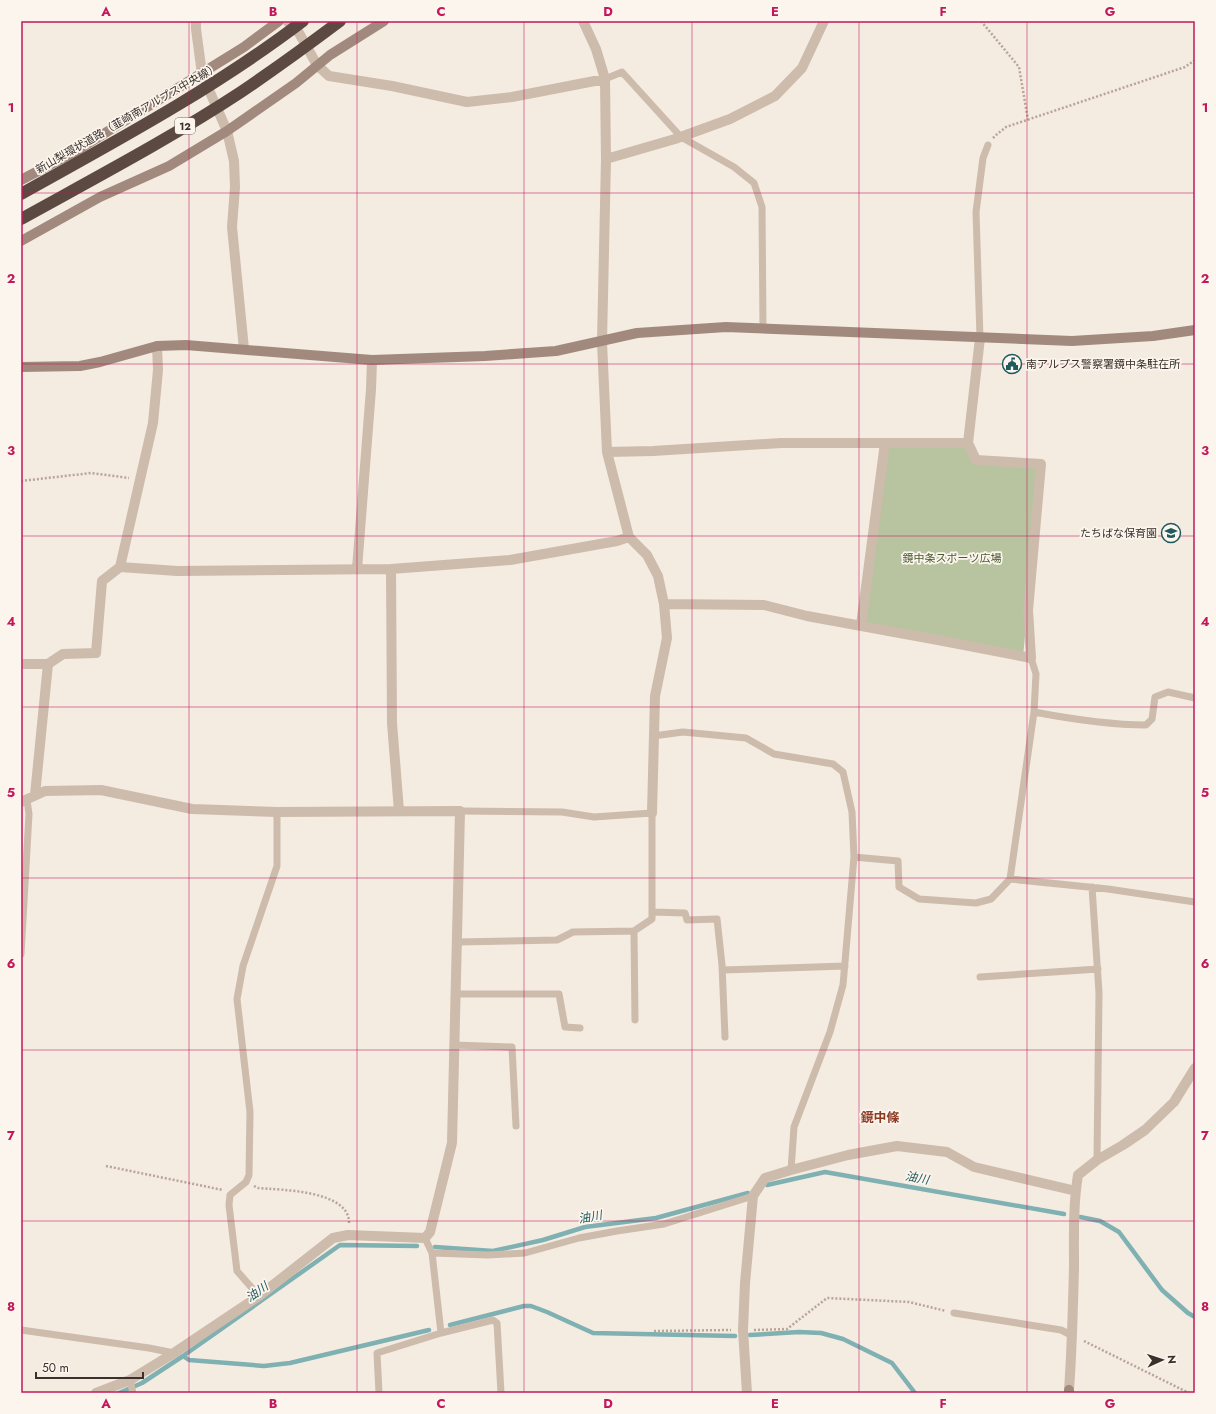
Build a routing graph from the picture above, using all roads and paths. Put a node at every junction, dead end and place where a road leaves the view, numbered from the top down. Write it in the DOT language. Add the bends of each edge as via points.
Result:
graph roads {
  1 [pos="196,21"];
  2 [pos="279,21"];
  3 [pos="287,21"];
  4 [pos="303,21"];
  5 [pos="340,21"];
  6 [pos="384,21"];
  7 [pos="583,21"];
  8 [pos="824,21"];
  9 [pos="981,21"];
  10 [pos="1195,60"];
  11 [pos="317,65"];
  12 [pos="202,74"];
  13 [pos="605,78"];
  14 [pos="1028,120"];
  15 [pos="227,131"];
  16 [pos="681,137"];
  17 [pos="988,145"];
  18 [pos="606,159"];
  19 [pos="21,180"];
  20 [pos="21,194"];
  21 [pos="21,219"];
  22 [pos="21,241"];
  23 [pos="763,329"];
  24 [pos="1195,330"];
  25 [pos="980,338"];
  26 [pos="602,342"];
  27 [pos="157,346"];
  28 [pos="244,349"];
  29 [pos="372,360"];
  30 [pos="21,367"];
  31 [pos="968,442"];
  32 [pos="885,443"];
  33 [pos="607,452"];
  34 [pos="140,480"];
  35 [pos="21,481"];
  36 [pos="628,537"];
  37 [pos="120,567"];
  38 [pos="357,569"];
  39 [pos="391,569"];
  40 [pos="664,604"];
  41 [pos="862,625"];
  42 [pos="1031,658"];
  43 [pos="21,664"];
  44 [pos="48,664"];
  45 [pos="1195,698"];
  46 [pos="1034,712"];
  47 [pos="653,736"];
  48 [pos="28,799"];
  49 [pos="399,811"];
  50 [pos="460,811"];
  51 [pos="277,812"];
  52 [pos="652,813"];
  53 [pos="854,857"];
  54 [pos="1010,879"];
  55 [pos="1092,887"];
  56 [pos="1195,902"];
  57 [pos="652,912"];
  58 [pos="634,931"];
  59 [pos="457,942"];
  60 [pos="21,954"];
  61 [pos="845,966"];
  62 [pos="1098,969"];
  63 [pos="722,970"];
  64 [pos="980,977"];
  65 [pos="456,994"];
  66 [pos="636,1020"];
  67 [pos="580,1028"];
  68 [pos="725,1037"];
  69 [pos="454,1045"];
  70 [pos="1195,1068"];
  71 [pos="516,1126"];
  72 [pos="1097,1160"];
  73 [pos="106,1166"];
  74 [pos="790,1170"];
  75 [pos="246,1182"];
  76 [pos="1076,1190"];
  77 [pos="230,1195"];
  78 [pos="753,1196"];
  79 [pos="348,1235"];
  80 [pos="425,1238"];
  81 [pos="432,1254"];
  82 [pos="259,1296"];
  83 [pos="954,1313"];
  84 [pos="21,1330"];
  85 [pos="743,1330"];
  86 [pos="654,1332"];
  87 [pos="441,1334"];
  88 [pos="1073,1336"];
  89 [pos="174,1353"];
  90 [pos="131,1382"];
  91 [pos="1069,1392"];
  92 [pos="96,1393"];
  93 [pos="134,1393"];
  94 [pos="379,1393"];
  95 [pos="502,1393"];
  96 [pos="747,1393"];
  97 [pos="1189,1393"];
  1 -- 12 [label="street"];
  2 -- 12 [label="street"];
  3 -- 11 [label="street" via="299,33"];
  4 -- 20 [label="highway, 新山梨環状道路（韮崎南アルプス中央線） / 12, bridge" via="230,73 169,111"];
  5 -- 21 [label="highway, 12, bridge" via="241,92"];
  6 -- 11 [label="street"];
  7 -- 13 [label="street" via="596,49"];
  8 -- 16 [label="street" via="802,68 775,96 730,119"];
  9 -- 14 [label="path" via="1019,67"];
  10 -- 14 [label="path" via="1185,67"];
  11 -- 13 [label="street" via="329,76 467,102 512,97"];
  11 -- 15 [label="street" via="296,83"];
  12 -- 15 [label="street"];
  12 -- 19 [label="street" via="76,151"];
  13 -- 16 [label="lane" via="622,72"];
  13 -- 18 [label="street"];
  14 -- 17 [label="path" via="1006,127"];
  15 -- 22 [label="street" via="169,166 100,197"];
  15 -- 28 [label="street" via="234,162 232,227"];
  16 -- 18 [label="street"];
  16 -- 23 [label="lane" via="734,167 754,183 762,207"];
  17 -- 25 [label="lane" via="976,212"];
  18 -- 26 [label="street"];
  23 -- 25 [label="street"];
  23 -- 26 [label="street" via="726,327 637,334"];
  24 -- 25 [label="street" via="1153,336 1072,341"];
  25 -- 31 [label="street"];
  26 -- 29 [label="street" via="556,351"];
  26 -- 33 [label="street"];
  27 -- 28 [label="street"];
  27 -- 30 [label="street" via="80,366"];
  27 -- 34 [label="street" via="158,370 152,423"];
  28 -- 29 [label="street"];
  29 -- 38 [label="street"];
  31 -- 32 [label="street"];
  31 -- 42 [label="street" via="976,460 1041,464 1028,610"];
  32 -- 33 [label="street" via="781,443"];
  32 -- 41 [label="street"];
  33 -- 36 [label="street"];
  34 -- 35 [label="path" via="92,473"];
  34 -- 37 [label="street"];
  36 -- 39 [label="street" via="510,560"];
  36 -- 40 [label="street" via="647,555 658,576"];
  37 -- 38 [label="street" via="177,572"];
  37 -- 44 [label="street" via="102,581 96,653 64,654"];
  38 -- 39 [label="street"];
  39 -- 49 [label="street" via="392,723"];
  40 -- 41 [label="street" via="764,605 807,616"];
  40 -- 47 [label="street" via="667,638 655,696"];
  41 -- 42 [label="street"];
  42 -- 46 [label="lane" via="1036,674"];
  43 -- 44 [label="street"];
  44 -- 48 [label="street"];
  45 -- 46 [label="lane" via="1168,692 1155,697 1152,720 1146,726"];
  46 -- 54 [label="lane"];
  47 -- 52 [label="street"];
  47 -- 53 [label="lane" via="683,732 746,738 774,754 833,764 843,772 852,812"];
  48 -- 51 [label="street" via="45,791 101,790 192,809"];
  48 -- 60 [label="lane"];
  49 -- 50 [label="street"];
  49 -- 51 [label="street"];
  50 -- 52 [label="lane" via="562,812 594,817"];
  50 -- 59 [label="street"];
  51 -- 75 [label="lane" via="277,866 243,966 237,999 250,1112 249,1175"];
  52 -- 57 [label="lane"];
  53 -- 54 [label="lane" via="898,861 899,887 919,900 976,903 991,899"];
  53 -- 61 [label="lane"];
  54 -- 55 [label="lane"];
  55 -- 56 [label="lane"];
  55 -- 62 [label="lane"];
  57 -- 58 [label="lane" via="652,919"];
  57 -- 63 [label="lane" via="685,913 688,920 717,919"];
  58 -- 59 [label="lane" via="573,932 557,940"];
  58 -- 66 [label="lane"];
  59 -- 65 [label="street"];
  61 -- 63 [label="lane"];
  61 -- 74 [label="lane" via="843,985 830,1032 794,1127"];
  62 -- 64 [label="lane"];
  62 -- 72 [label="lane"];
  63 -- 68 [label="lane"];
  65 -- 67 [label="lane" via="559,994 565,1027"];
  65 -- 69 [label="street"];
  69 -- 71 [label="lane" via="512,1047"];
  69 -- 80 [label="street" via="452,1143 436,1214 430,1232"];
  70 -- 72 [label="street" via="1174,1102 1160,1116 1145,1130"];
  72 -- 76 [label="street" via="1078,1175"];
  73 -- 77 [label="path" via="223,1190"];
  74 -- 76 [label="street" via="897,1146 947,1152 974,1167"];
  74 -- 78 [label="street" via="765,1178"];
  75 -- 77 [label="lane"];
  75 -- 79 [label="path" via="258,1188 314,1193 331,1200 344,1209 349,1219"];
  76 -- 88 [label="street"];
  77 -- 82 [label="lane" via="237,1271"];
  78 -- 81 [label="lane" via="664,1224 617,1230 525,1253"];
  78 -- 85 [label="street"];
  79 -- 80 [label="street"];
  79 -- 82 [label="street" via="333,1238"];
  80 -- 81 [label="lane"];
  81 -- 87 [label="lane"];
  82 -- 89 [label="street"];
  83 -- 85 [label="path" via="909,1302 827,1298 787,1329"];
  83 -- 88 [label="lane" via="1061,1330"];
  84 -- 89 [label="lane"];
  85 -- 86 [label="path"];
  85 -- 96 [label="street"];
  87 -- 94 [label="lane" via="377,1353"];
  87 -- 95 [label="lane" via="493,1320 497,1323"];
  88 -- 91 [label="street"];
  88 -- 97 [label="path"];
  89 -- 90 [label="street"];
  90 -- 92 [label="street"];
  90 -- 93 [label="lane"];
}
